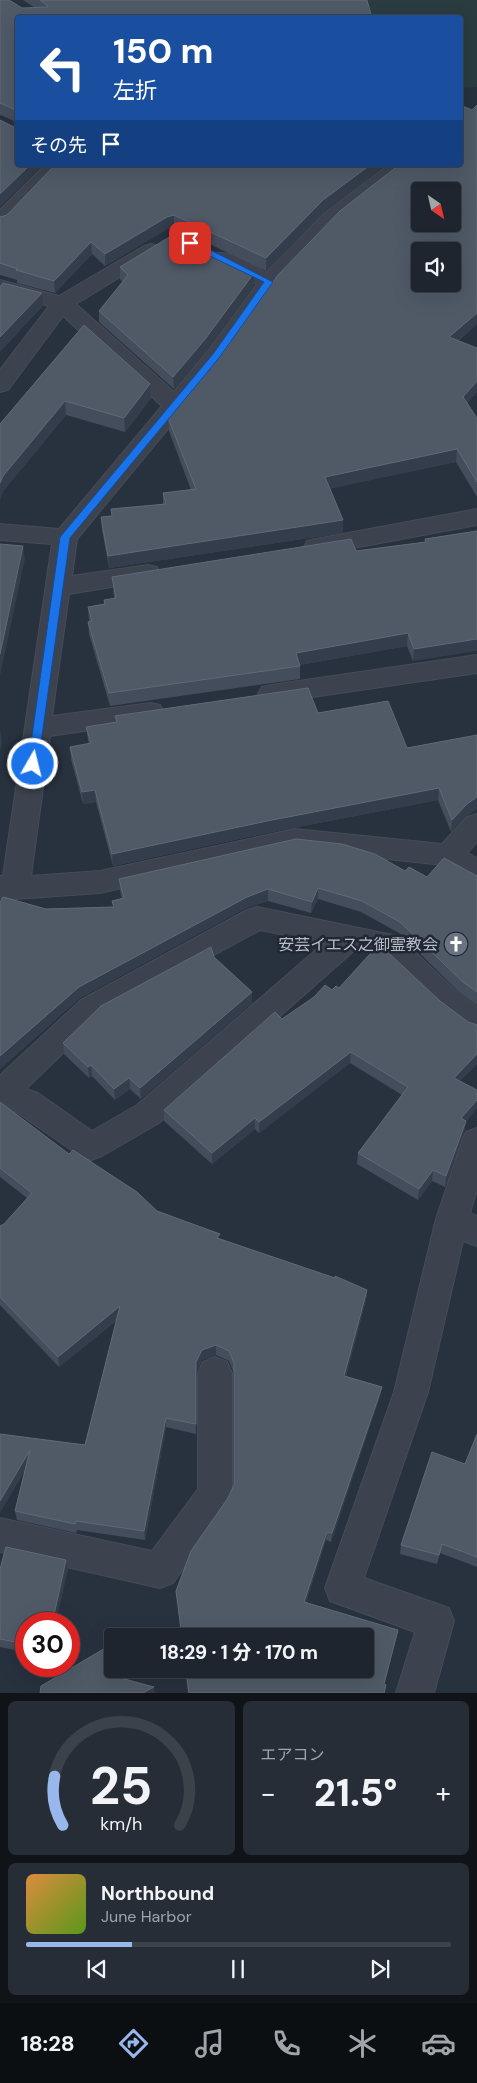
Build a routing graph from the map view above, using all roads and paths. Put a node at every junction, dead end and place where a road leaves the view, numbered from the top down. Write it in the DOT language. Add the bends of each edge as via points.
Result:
graph roads {
  1 [pos="54,167"];
  2 [pos="398,167"];
  3 [pos="0,222"];
  4 [pos="167,240"];
  5 [pos="200,248"];
  6 [pos="269,282"];
  7 [pos="0,286"];
  8 [pos="62,303"];
  9 [pos="0,385"];
  10 [pos="175,405"];
  11 [pos="477,517"];
  12 [pos="0,532"];
  13 [pos="65,537"];
  14 [pos="294,550"];
  15 [pos="166,570"];
  16 [pos="58,587"];
  17 [pos="477,664"];
  18 [pos="243,698"];
  19 [pos="175,708"];
  20 [pos="38,728"];
  21 [pos="477,824"];
  22 [pos="448,855"];
  23 [pos="477,871"];
  24 [pos="8,887"];
  25 [pos="350,937"];
  26 [pos="477,1023"];
  27 [pos="0,1095"];
  28 [pos="477,1141"];
  29 [pos="465,1226"];
  30 [pos="215,1373"];
  31 [pos="0,1535"];
  32 [pos="415,1693"];
  1 -- 3 [label="street"];
  2 -- 6 [label="street" via="331,218"];
  4 -- 8 [label="street"];
  5 -- 6 [label="street"];
  6 -- 10 [label="street" via="216,356"];
  7 -- 8 [label="street"];
  8 -- 9 [label="street"];
  8 -- 10 [label="street"];
  10 -- 13 [label="street"];
  11 -- 14 [label="street"];
  12 -- 13 [label="street"];
  13 -- 16 [label="street"];
  15 -- 16 [label="street"];
  16 -- 20 [label="street"];
  17 -- 18 [label="street"];
  19 -- 20 [label="street"];
  20 -- 24 [label="street"];
  21 -- 22 [label="street"];
  22 -- 23 [label="street"];
  22 -- 24 [label="street" via="295,839 100,882"];
  25 -- 26 [label="street" via="388,944 450,1003"];
  25 -- 27 [label="street" via="257,918 91,1008"];
  25 -- 27 [label="street" via="148,1114 91,1148 27,1102"];
  28 -- 29 [label="street"];
  29 -- 32 [label="street" via="343,1588 436,1621"];
  30 -- 31 [label="street" via="215,1494 160,1570"];
}
